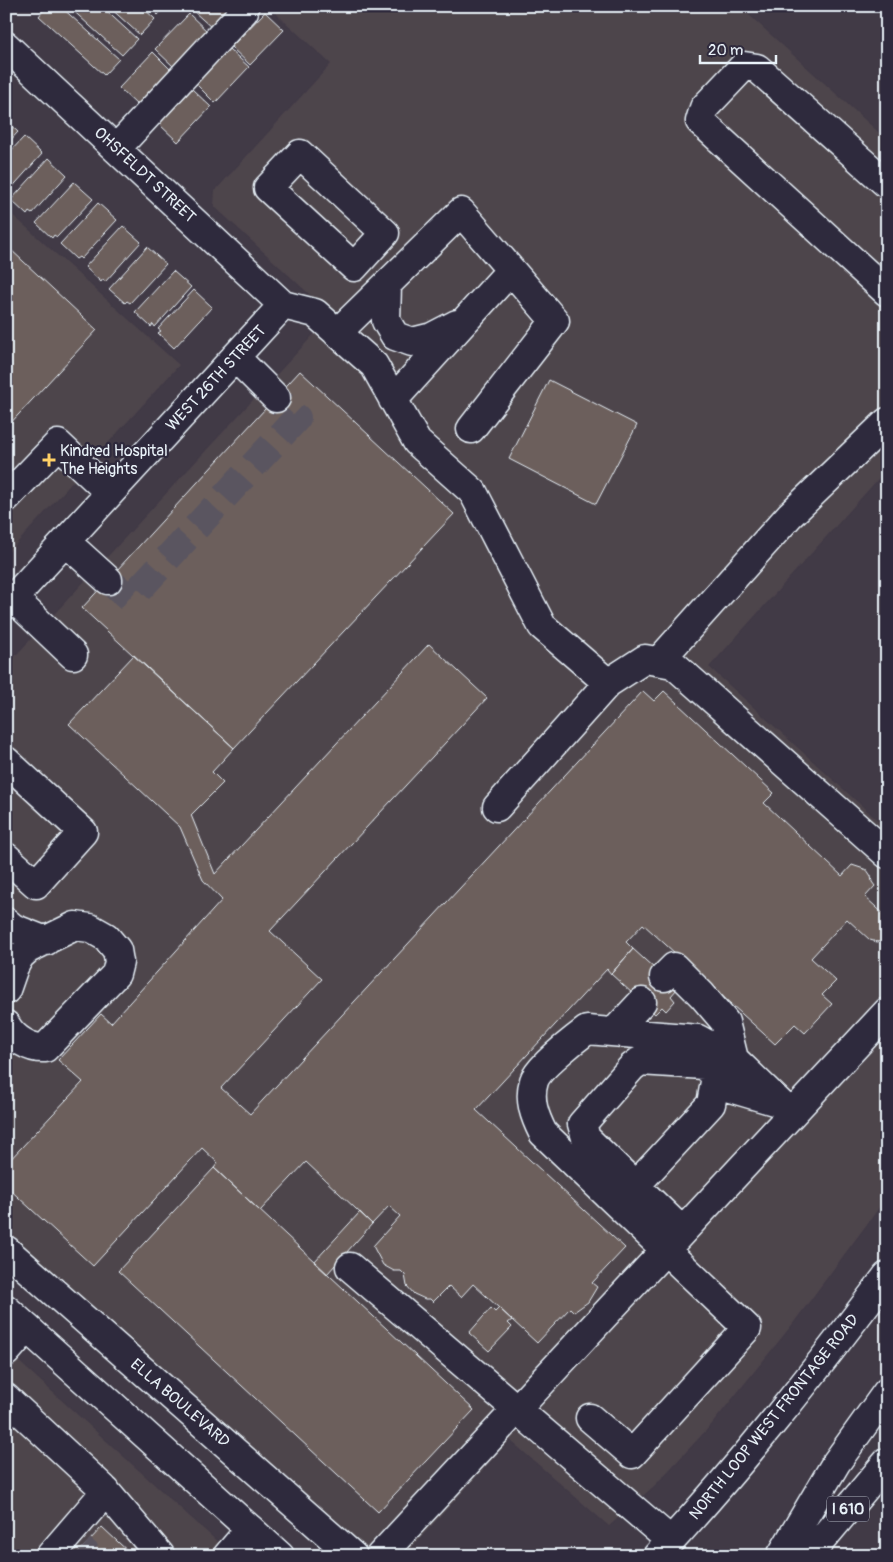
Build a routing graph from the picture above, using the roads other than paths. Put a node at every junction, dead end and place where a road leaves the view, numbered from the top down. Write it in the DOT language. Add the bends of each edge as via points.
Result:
graph roads {
  1 [pos="244,11"];
  2 [pos="6,46"];
  3 [pos="116,149"];
  4 [pos="887,184"];
  5 [pos="370,250"];
  6 [pos="512,270"];
  7 [pos="393,278"];
  8 [pos="887,292"];
  9 [pos="283,304"];
  10 [pos="468,318"];
  11 [pos="337,333"];
  12 [pos="235,357"];
  13 [pos="276,398"];
  14 [pos="393,400"];
  15 [pos="471,429"];
  16 [pos="884,430"];
  17 [pos="110,493"];
  18 [pos="6,498"];
  19 [pos="66,542"];
  20 [pos="108,580"];
  21 [pos="10,602"];
  22 [pos="73,656"];
  23 [pos="659,661"];
  24 [pos="608,683"];
  25 [pos="6,761"];
  26 [pos="497,807"];
  27 [pos="887,854"];
  28 [pos="6,858"];
  29 [pos="6,922"];
  30 [pos="46,941"];
  31 [pos="7,977"];
  32 [pos="664,977"];
  33 [pos="642,1002"];
  34 [pos="887,1012"];
  35 [pos="6,1025"];
  36 [pos="614,1032"];
  37 [pos="725,1068"];
  38 [pos="786,1109"];
  39 [pos="635,1186"];
  40 [pos="674,1240"];
  41 [pos="6,1250"];
  42 [pos="350,1267"];
  43 [pos="887,1276"];
  44 [pos="6,1309"];
  45 [pos="27,1328"];
  46 [pos="6,1352"];
  47 [pos="887,1392"];
  48 [pos="6,1398"];
  49 [pos="517,1409"];
  50 [pos="590,1418"];
  51 [pos="887,1462"];
  52 [pos="106,1491"];
  53 [pos="250,1529"];
  54 [pos="66,1547"];
  55 [pos="664,1548"];
  56 [pos="159,1556"];
  57 [pos="227,1556"];
  58 [pos="280,1556"];
  59 [pos="353,1556"];
  60 [pos="380,1556"];
  61 [pos="781,1556"];
  62 [pos="808,1556"];
  1 -- 3 [label="main road"];
  2 -- 3 [label="main road, OHSFELDT STREET"];
  3 -- 9 [label="main road, OHSFELDT STREET"];
  4 -- 8 [label="main road" via="757,68 744,66 704,108 700,121"];
  5 -- 7 [label="main road"];
  6 -- 7 [label="main road" via="461,212"];
  6 -- 10 [label="main road"];
  6 -- 15 [label="main road" via="555,321"];
  7 -- 10 [label="main road" via="386,321 395,336 412,342 432,337"];
  7 -- 11 [label="main road"];
  9 -- 11 [label="main road" via="315,313"];
  9 -- 12 [label="main road, WEST 26TH STREET"];
  10 -- 14 [label="main road"];
  11 -- 14 [label="main road" via="374,365"];
  12 -- 13 [label="main road"];
  12 -- 17 [label="main road, WEST 26TH STREET"];
  14 -- 24 [label="main road" via="417,442 473,492 542,626"];
  16 -- 23 [label="main road" via="790,515"];
  17 -- 18 [label="main road" via="58,444"];
  17 -- 19 [label="main road, WEST 26TH STREET"];
  19 -- 20 [label="main road"];
  19 -- 21 [label="main road, WEST 26TH STREET"];
  21 -- 22 [label="main road"];
  23 -- 24 [label="main road" via="646,659"];
  23 -- 27 [label="main road" via="673,664"];
  24 -- 26 [label="main road"];
  25 -- 28 [label="main road" via="83,832 36,884"];
  29 -- 30 [label="main road"];
  30 -- 31 [label="main road" via="20,956"];
  30 -- 35 [label="main road" via="75,926 90,928 106,937 117,950 120,962 116,974 45,1048 27,1046"];
  32 -- 37 [label="main road" via="674,967 725,1022"];
  33 -- 36 [label="main road"];
  34 -- 38 [label="main road"];
  36 -- 37 [label="main road" via="698,1039"];
  36 -- 40 [label="main road" via="587,1030 565,1046 534,1079 534,1115 543,1133"];
  37 -- 38 [label="main road"];
  37 -- 39 [label="main road" via="711,1104"];
  37 -- 39 [label="main road" via="640,1061 582,1124 586,1138"];
  38 -- 40 [label="main road"];
  39 -- 40 [label="main road"];
  40 -- 49 [label="main road"];
  40 -- 50 [label="main road" via="747,1328 632,1454"];
  41 -- 59 [label="main road, ELLA BOULEVARD"];
  42 -- 49 [label="main road"];
  43 -- 55 [label="main road, NORTH LOOP WEST FRONTAGE ROAD" via="771,1426"];
  44 -- 45 [label="main road"];
  45 -- 46 [label="main road"];
  45 -- 53 [label="main road"];
  47 -- 61 [label="main road" via="836,1463"];
  48 -- 52 [label="main road"];
  49 -- 55 [label="main road"];
  49 -- 60 [label="main road"];
  51 -- 62 [label="main road, I 610"];
  52 -- 54 [label="main road"];
  52 -- 56 [label="main road"];
  53 -- 57 [label="main road"];
  53 -- 58 [label="main road"];
}
